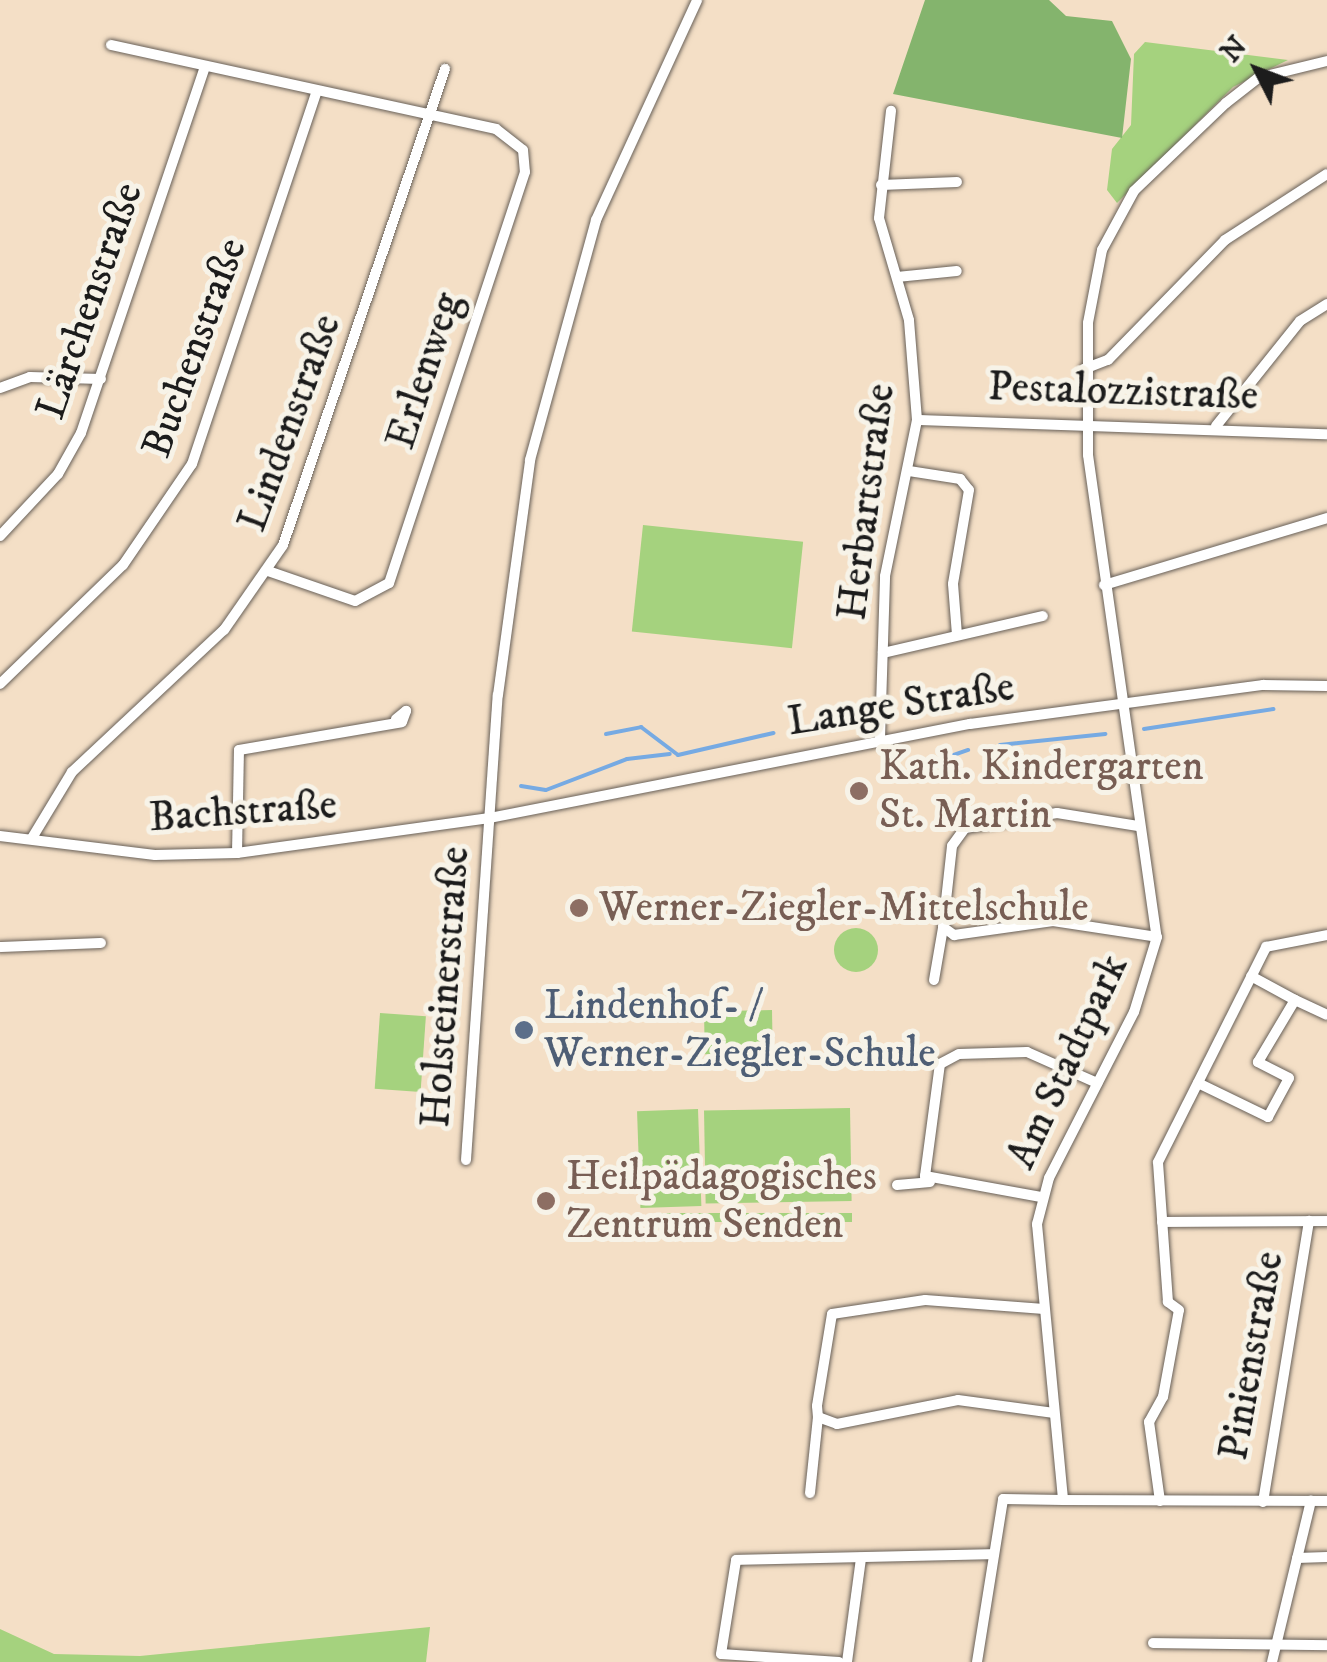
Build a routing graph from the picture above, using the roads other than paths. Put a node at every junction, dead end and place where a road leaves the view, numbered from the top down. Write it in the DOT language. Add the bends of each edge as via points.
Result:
graph roads {
  1 [pos="697,0"];
  2 [pos="111,45"];
  3 [pos="1327,61"];
  4 [pos="205,67"];
  5 [pos="445,69"];
  6 [pos="316,91"];
  7 [pos="890,111"];
  8 [pos="430,116"];
  9 [pos="1327,174"];
  10 [pos="957,182"];
  11 [pos="881,185"];
  12 [pos="957,270"];
  13 [pos="896,276"];
  14 [pos="1327,304"];
  15 [pos="1084,369"];
  16 [pos="101,379"];
  17 [pos="0,388"];
  18 [pos="1085,418"];
  19 [pos="916,420"];
  20 [pos="1216,426"];
  21 [pos="1327,434"];
  22 [pos="908,471"];
  23 [pos="1327,518"];
  24 [pos="0,536"];
  25 [pos="268,571"];
  26 [pos="1104,585"];
  27 [pos="1043,616"];
  28 [pos="957,635"];
  29 [pos="883,653"];
  30 [pos="0,684"];
  31 [pos="1327,686"];
  32 [pos="1119,706"];
  33 [pos="396,719"];
  34 [pos="880,738"];
  35 [pos="490,818"];
  36 [pos="1138,826"];
  37 [pos="0,836"];
  38 [pos="32,838"];
  39 [pos="237,853"];
  40 [pos="943,927"];
  41 [pos="1327,935"];
  42 [pos="1157,937"];
  43 [pos="101,944"];
  44 [pos="0,947"];
  45 [pos="1251,976"];
  46 [pos="934,980"];
  47 [pos="1295,1000"];
  48 [pos="1327,1015"];
  49 [pos="1198,1082"];
  50 [pos="1097,1083"];
  51 [pos="466,1160"];
  52 [pos="930,1182"];
  53 [pos="897,1184"];
  54 [pos="1041,1197"];
  55 [pos="1327,1220"];
  56 [pos="1309,1221"];
  57 [pos="1162,1222"];
  58 [pos="1044,1308"];
  59 [pos="1054,1413"];
  60 [pos="818,1417"];
  61 [pos="810,1493"];
  62 [pos="1063,1500"];
  63 [pos="1160,1501"];
  64 [pos="1327,1501"];
  65 [pos="1263,1502"];
  66 [pos="1311,1502"];
  67 [pos="994,1554"];
  68 [pos="1327,1557"];
  69 [pos="861,1558"];
  70 [pos="1297,1558"];
  71 [pos="1153,1642"];
  72 [pos="1327,1645"];
  73 [pos="1274,1647"];
  74 [pos="720,1658"];
  75 [pos="839,1662"];
  76 [pos="847,1662"];
  77 [pos="977,1662"];
  78 [pos="1272,1662"];
  1 -- 35 [label="street, Holsteinerstraße" via="620,161 562,326 517,529"];
  2 -- 4 [label="street, Erlenweg"];
  3 -- 15 [label="street, Am Stadtpark" via="1258,78 1134,190 1102,250"];
  4 -- 6 [label="street, Erlenweg"];
  4 -- 16 [label="street, Lärchenstraße"];
  5 -- 8 [label="street, Lindenstraße"];
  6 -- 8 [label="street, Erlenweg"];
  6 -- 30 [label="street, Buchenstraße" via="190,468 123,565"];
  7 -- 11 [label="street, Herbartstraße"];
  8 -- 25 [label="street, Lindenstraße" via="314,472"];
  8 -- 25 [label="street, Erlenweg" via="508,133 526,166 393,575 374,597 354,601"];
  9 -- 15 [label="street" via="1226,240 1108,360"];
  10 -- 11 [label="street"];
  11 -- 13 [label="street, Herbartstraße" via="879,218"];
  12 -- 13 [label="street"];
  13 -- 19 [label="street, Herbartstraße"];
  14 -- 20 [label="street" via="1300,321"];
  15 -- 18 [label="street, Am Stadtpark"];
  16 -- 17 [label="street" via="30,377"];
  16 -- 24 [label="street, Lärchenstraße" via="58,474"];
  18 -- 19 [label="street, Pestalozzistraße"];
  18 -- 20 [label="street, Pestalozzistraße"];
  18 -- 26 [label="street, Am Stadtpark"];
  19 -- 22 [label="street, Herbartstraße"];
  20 -- 21 [label="street, Pestalozzistraße"];
  22 -- 28 [label="street" via="960,479 969,490 953,584"];
  22 -- 29 [label="street, Herbartstraße" via="885,576"];
  23 -- 26 [label="street"];
  25 -- 38 [label="street, Lindenstraße" via="219,635 91,750"];
  26 -- 32 [label="street, Am Stadtpark"];
  27 -- 28 [label="street"];
  28 -- 29 [label="street"];
  29 -- 34 [label="street, Herbartstraße"];
  31 -- 32 [label="street, Lange Straße" via="1263,685"];
  32 -- 34 [label="street, Lange Straße"];
  32 -- 36 [label="street, Am Stadtpark"];
  33 -- 39 [label="street" via="239,750"];
  34 -- 35 [label="street, Lange Straße"];
  35 -- 39 [label="street, Bachstraße"];
  35 -- 51 [label="street, Holsteinerstraße"];
  36 -- 40 [label="street" via="1057,813 965,828 952,846"];
  36 -- 42 [label="street, Am Stadtpark"];
  37 -- 38 [label="street, Bachstraße"];
  38 -- 39 [label="street, Bachstraße" via="156,854"];
  40 -- 42 [label="street" via="954,935 1053,921"];
  40 -- 46 [label="street"];
  41 -- 45 [label="street" via="1271,942"];
  42 -- 50 [label="street, Am Stadtpark" via="1140,1000"];
  43 -- 44 [label="street"];
  45 -- 47 [label="street"];
  45 -- 49 [label="street"];
  47 -- 48 [label="street"];
  47 -- 49 [label="street" via="1258,1062 1288,1078 1268,1117"];
  49 -- 57 [label="street" via="1158,1162"];
  50 -- 52 [label="street" via="1026,1052 948,1058 924,1162"];
  50 -- 54 [label="street, Am Stadtpark"];
  52 -- 53 [label="street"];
  52 -- 54 [label="street"];
  54 -- 58 [label="street, Am Stadtpark"];
  55 -- 56 [label="street"];
  56 -- 57 [label="street"];
  56 -- 65 [label="street, Pinienstraße"];
  57 -- 63 [label="street" via="1168,1302 1179,1310 1164,1396 1149,1422"];
  58 -- 59 [label="street, Am Stadtpark"];
  58 -- 60 [label="street" via="925,1300 832,1314"];
  59 -- 60 [label="street" via="958,1400 837,1424"];
  59 -- 62 [label="street, Am Stadtpark"];
  60 -- 61 [label="street"];
  62 -- 63 [label="street"];
  62 -- 67 [label="street" via="1006,1496"];
  63 -- 65 [label="street"];
  64 -- 66 [label="street"];
  65 -- 66 [label="street"];
  66 -- 70 [label="street"];
  67 -- 69 [label="street"];
  67 -- 77 [label="street"];
  68 -- 70 [label="street"];
  69 -- 74 [label="street" via="736,1560"];
  69 -- 76 [label="street"];
  70 -- 73 [label="street"];
  71 -- 73 [label="street"];
  72 -- 73 [label="street"];
  73 -- 78 [label="street"];
  74 -- 75 [label="street"];
}
